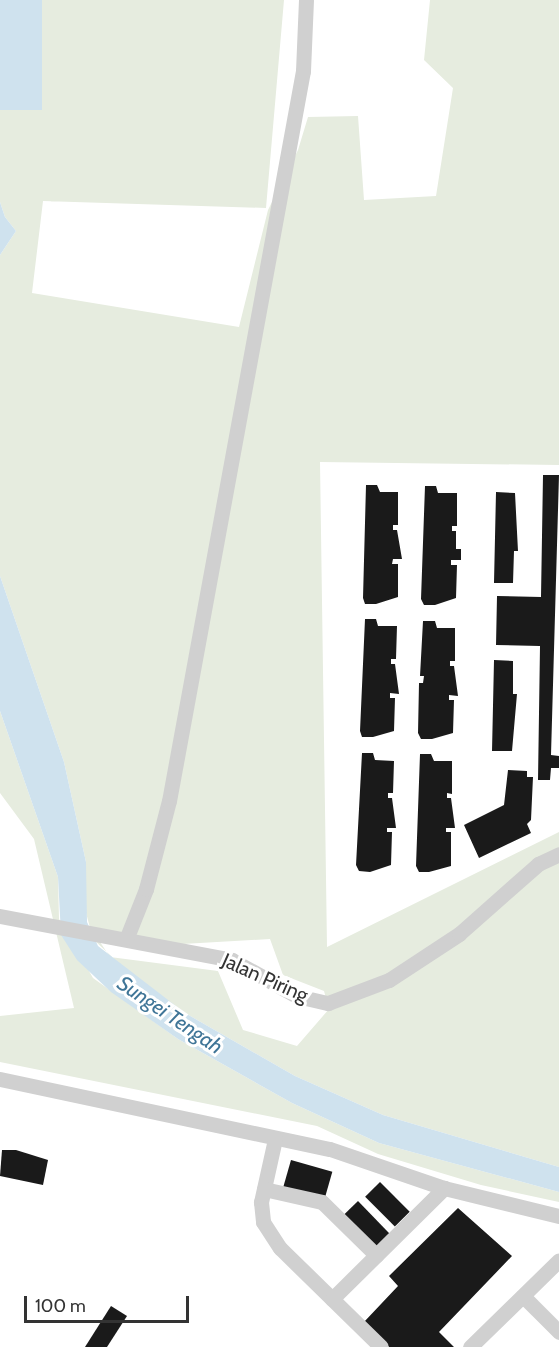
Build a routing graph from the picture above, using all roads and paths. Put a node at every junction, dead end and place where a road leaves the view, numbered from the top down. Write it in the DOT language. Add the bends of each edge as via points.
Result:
graph roads {
  1 [pos="306,0"];
  2 [pos="559,854"];
  3 [pos="0,916"];
  4 [pos="127,937"];
  5 [pos="0,1078"];
  6 [pos="275,1139"];
  7 [pos="444,1188"];
  8 [pos="264,1189"];
  9 [pos="559,1216"];
  10 [pos="376,1255"];
  11 [pos="559,1260"];
  12 [pos="523,1296"];
  13 [pos="332,1299"];
  14 [pos="559,1332"];
  15 [pos="381,1347"];
  16 [pos="470,1347"];
  1 -- 4 [label="lane" via="303,71 170,801 159,849"];
  2 -- 4 [label="lane, Jalan Piring" via="538,864 459,934 389,980 327,1003 297,996 232,960"];
  3 -- 4 [label="lane, Jalan Piring"];
  5 -- 6 [label="lane"];
  6 -- 7 [label="lane" via="330,1149"];
  6 -- 8 [label="lane"];
  7 -- 9 [label="lane"];
  7 -- 10 [label="lane"];
  8 -- 10 [label="lane" via="322,1202"];
  8 -- 13 [label="lane" via="263,1222 280,1248"];
  10 -- 13 [label="lane"];
  11 -- 12 [label="lane"];
  12 -- 14 [label="lane"];
  12 -- 16 [label="lane"];
  13 -- 15 [label="lane"];
}
